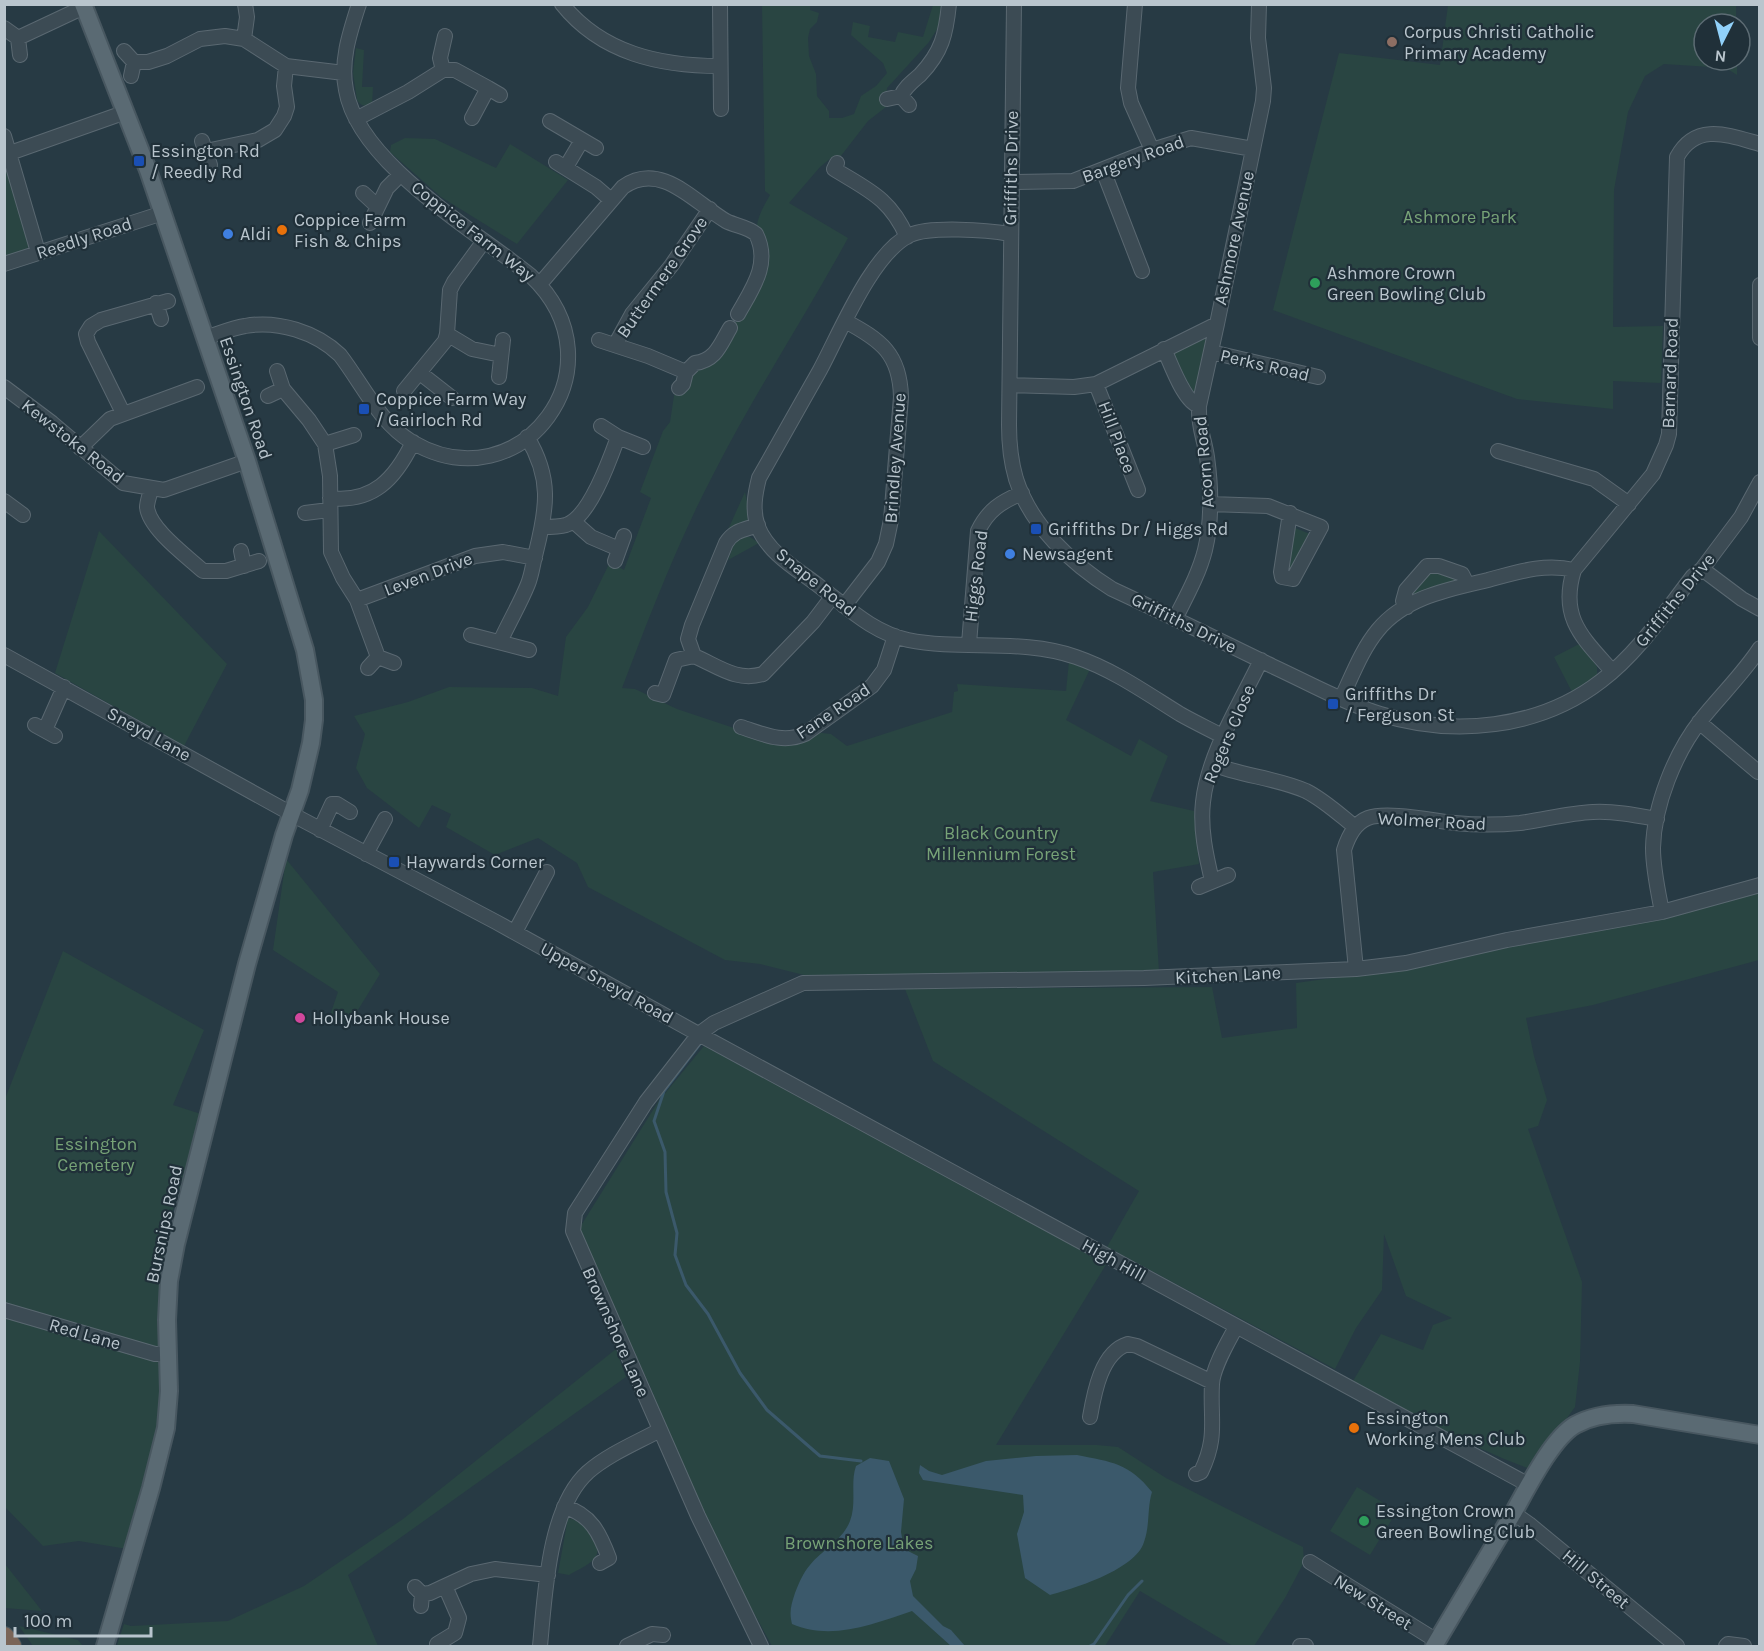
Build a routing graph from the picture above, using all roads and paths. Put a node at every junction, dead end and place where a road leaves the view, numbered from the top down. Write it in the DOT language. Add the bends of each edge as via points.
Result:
graph roads {
  1 [pos="245,4"];
  2 [pos="358,4"];
  3 [pos="562,4"];
  4 [pos="720,4"];
  5 [pos="949,4"];
  6 [pos="1014,4"];
  7 [pos="1135,4"];
  8 [pos="1259,4"];
  9 [pos="84,6"];
  10 [pos="4,28"];
  11 [pos="445,36"];
  12 [pos="18,38"];
  13 [pos="244,39"];
  14 [pos="124,51"];
  15 [pos="20,55"];
  16 [pos="286,66"];
  17 [pos="720,66"];
  18 [pos="443,70"];
  19 [pos="344,73"];
  20 [pos="899,100"];
  21 [pos="721,109"];
  22 [pos="126,112"];
  23 [pos="472,118"];
  24 [pos="356,119"];
  25 [pos="550,121"];
  26 [pos="4,136"];
  27 [pos="582,140"];
  28 [pos="1760,144"];
  29 [pos="596,148"];
  30 [pos="1253,149"];
  31 [pos="1152,150"];
  32 [pos="10,153"];
  33 [pos="837,163"];
  34 [pos="210,165"];
  35 [pos="1103,170"];
  36 [pos="400,174"];
  37 [pos="1012,182"];
  38 [pos="363,193"];
  39 [pos="611,200"];
  40 [pos="377,206"];
  41 [pos="710,209"];
  42 [pos="163,213"];
  43 [pos="370,223"];
  44 [pos="1010,234"];
  45 [pos="907,237"];
  46 [pos="484,241"];
  47 [pos="38,252"];
  48 [pos="4,264"];
  49 [pos="1142,271"];
  50 [pos="540,284"];
  51 [pos="1760,285"];
  52 [pos="738,314"];
  53 [pos="161,318"];
  54 [pos="845,321"];
  55 [pos="1217,324"];
  56 [pos="730,328"];
  57 [pos="447,334"];
  58 [pos="205,338"];
  59 [pos="1760,338"];
  60 [pos="503,340"];
  61 [pos="599,340"];
  62 [pos="615,345"];
  63 [pos="1164,349"];
  64 [pos="1211,352"];
  65 [pos="501,355"];
  66 [pos="277,371"];
  67 [pos="420,372"];
  68 [pos="686,372"];
  69 [pos="499,377"];
  70 [pos="1318,377"];
  71 [pos="1096,384"];
  72 [pos="1010,386"];
  73 [pos="4,387"];
  74 [pos="283,388"];
  75 [pos="679,388"];
  76 [pos="404,391"];
  77 [pos="191,394"];
  78 [pos="268,396"];
  79 [pos="452,398"];
  80 [pos="1199,406"];
  81 [pos="123,413"];
  82 [pos="600,426"];
  83 [pos="354,435"];
  84 [pos="527,437"];
  85 [pos="618,437"];
  86 [pos="413,442"];
  87 [pos="325,444"];
  88 [pos="643,447"];
  89 [pos="80,448"];
  90 [pos="1498,451"];
  91 [pos="247,461"];
  92 [pos="1760,483"];
  93 [pos="151,489"];
  94 [pos="1137,490"];
  95 [pos="1022,493"];
  96 [pos="329,504"];
  97 [pos="1210,504"];
  98 [pos="1629,504"];
  99 [pos="7,506"];
  100 [pos="305,513"];
  101 [pos="1290,513"];
  102 [pos="23,514"];
  103 [pos="573,521"];
  104 [pos="758,525"];
  105 [pos="542,528"];
  106 [pos="620,549"];
  107 [pos="241,551"];
  108 [pos="535,558"];
  109 [pos="259,561"];
  110 [pos="244,566"];
  111 [pos="1702,569"];
  112 [pos="1574,570"];
  113 [pos="1467,584"];
  114 [pos="832,597"];
  115 [pos="357,600"];
  116 [pos="844,606"];
  117 [pos="1407,607"];
  118 [pos="1760,609"];
  119 [pos="1175,619"];
  120 [pos="471,636"];
  121 [pos="895,636"];
  122 [pos="500,642"];
  123 [pos="969,645"];
  124 [pos="1760,648"];
  125 [pos="529,650"];
  126 [pos="4,655"];
  127 [pos="694,656"];
  128 [pos="378,657"];
  129 [pos="1261,660"];
  130 [pos="394,663"];
  131 [pos="368,668"];
  132 [pos="1612,671"];
  133 [pos="64,687"];
  134 [pos="655,693"];
  135 [pos="1341,699"];
  136 [pos="1699,722"];
  137 [pos="741,727"];
  138 [pos="45,730"];
  139 [pos="1224,737"];
  140 [pos="1212,764"];
  141 [pos="1758,772"];
  142 [pos="350,812"];
  143 [pos="292,814"];
  144 [pos="385,819"];
  145 [pos="1657,819"];
  146 [pos="1355,827"];
  147 [pos="320,830"];
  148 [pos="366,854"];
  149 [pos="547,872"];
  150 [pos="1228,875"];
  151 [pos="1212,881"];
  152 [pos="1760,885"];
  153 [pos="1199,887"];
  154 [pos="1662,912"];
  155 [pos="515,932"];
  156 [pos="1356,969"];
  157 [pos="699,1034"];
  158 [pos="4,1310"];
  159 [pos="1236,1327"];
  160 [pos="167,1354"];
  161 [pos="1212,1382"];
  162 [pos="1090,1417"];
  163 [pos="660,1430"];
  164 [pos="1760,1435"];
  165 [pos="1198,1466"];
  166 [pos="1529,1485"];
  167 [pos="564,1507"];
  168 [pos="1513,1513"];
  169 [pos="1310,1562"];
  170 [pos="600,1563"];
  171 [pos="548,1575"];
  172 [pos="445,1586"];
  173 [pos="419,1596"];
  174 [pos="656,1630"];
  175 [pos="4,1637"];
  176 [pos="440,1637"];
  177 [pos="1436,1644"];
  178 [pos="11,1647"];
  179 [pos="105,1647"];
  180 [pos="540,1647"];
  181 [pos="627,1647"];
  182 [pos="761,1647"];
  183 [pos="1300,1647"];
  184 [pos="1306,1647"];
  185 [pos="1677,1647"];
  186 [pos="1726,1647"];
  187 [pos="1744,1647"];
  1 -- 13 [label="street"];
  2 -- 19 [label="street, Coppice Farm Way"];
  3 -- 17 [label="street" via="581,24 634,54 657,62"];
  4 -- 17 [label="street"];
  5 -- 20 [label="street" via="940,49"];
  6 -- 37 [label="street, Griffiths Drive"];
  7 -- 31 [label="street" via="1128,88"];
  8 -- 30 [label="street, Ashmore Avenue" via="1258,38 1264,88"];
  9 -- 12 [label="street"];
  9 -- 22 [label="main road, Essington Road"];
  10 -- 12 [label="street"];
  11 -- 18 [label="street" via="440,58"];
  12 -- 15 [label="street"];
  13 -- 14 [label="street" via="200,39 133,69"];
  13 -- 16 [label="street"];
  16 -- 19 [label="street"];
  16 -- 34 [label="street" via="287,107 275,130 258,140 204,146"];
  17 -- 21 [label="street"];
  18 -- 23 [label="street" via="455,70 494,92"];
  18 -- 24 [label="street"];
  19 -- 24 [label="street, Coppice Farm Way" via="347,99"];
  22 -- 32 [label="street"];
  22 -- 42 [label="main road, Essington Road"];
  24 -- 36 [label="street, Coppice Farm Way" via="370,142"];
  25 -- 27 [label="street"];
  26 -- 32 [label="street"];
  27 -- 29 [label="street"];
  27 -- 39 [label="street" via="561,164"];
  28 -- 98 [label="street, Barnard Road" via="1706,134 1690,139 1677,157 1669,434 1653,474"];
  30 -- 31 [label="street, Bargery Road" via="1191,138"];
  30 -- 55 [label="street, Ashmore Avenue"];
  31 -- 35 [label="street, Bargery Road"];
  32 -- 47 [label="street"];
  33 -- 45 [label="street" via="834,169 891,208"];
  35 -- 37 [label="street, Bargery Road" via="1073,181"];
  35 -- 49 [label="street"];
  36 -- 40 [label="street"];
  36 -- 46 [label="street, Coppice Farm Way"];
  37 -- 44 [label="street, Griffiths Drive"];
  38 -- 40 [label="street"];
  39 -- 41 [label="street" via="630,182 657,178"];
  39 -- 50 [label="street"];
  40 -- 43 [label="street"];
  41 -- 52 [label="street" via="752,231 759,240 761,271"];
  41 -- 62 [label="street, Buttermere Grove" via="632,314"];
  42 -- 47 [label="street, Reedly Road"];
  42 -- 58 [label="main road, Essington Road"];
  44 -- 45 [label="street, Snape Road" via="935,231"];
  44 -- 72 [label="street, Griffiths Drive"];
  45 -- 54 [label="street, Snape Road" via="890,248 878,264"];
  46 -- 50 [label="street, Coppice Farm Way"];
  46 -- 57 [label="street" via="450,290"];
  47 -- 48 [label="street, Reedly Road"];
  50 -- 84 [label="street, Coppice Farm Way" via="567,333 567,377 547,420"];
  51 -- 59 [label="street"];
  53 -- 81 [label="street" via="162,302 101,320 86,334"];
  54 -- 104 [label="street, Snape Road" via="759,478 755,494"];
  54 -- 116 [label="street, Brindley Avenue" via="873,337 889,352 900,377 901,397 886,544 878,562"];
  55 -- 63 [label="street, Ashmore Avenue"];
  55 -- 64 [label="street, Acorn Road"];
  56 -- 68 [label="street" via="715,353 706,361 694,363"];
  57 -- 65 [label="street" via="472,349"];
  57 -- 67 [label="street"];
  58 -- 86 [label="street, Coppice Farm Way" via="244,326 268,324 307,333 340,355 389,425"];
  58 -- 91 [label="main road, Essington Road"];
  60 -- 65 [label="street"];
  61 -- 62 [label="street, Buttermere Grove"];
  62 -- 68 [label="street, Buttermere Grove"];
  63 -- 71 [label="street, Ashmore Avenue"];
  63 -- 80 [label="street, Acorn Road" via="1187,396"];
  64 -- 70 [label="street, Perks Road"];
  64 -- 80 [label="street, Acorn Road"];
  65 -- 69 [label="street"];
  66 -- 74 [label="street"];
  67 -- 76 [label="street"];
  67 -- 79 [label="street"];
  68 -- 75 [label="street"];
  71 -- 72 [label="street, Ashmore Avenue"];
  71 -- 94 [label="street, Hill Place"];
  72 -- 95 [label="street, Griffiths Drive" via="1010,447"];
  73 -- 89 [label="street, Kewstoke Road"];
  74 -- 78 [label="street"];
  74 -- 87 [label="street"];
  77 -- 81 [label="street"];
  80 -- 97 [label="street, Acorn Road"];
  81 -- 89 [label="street" via="110,419"];
  82 -- 85 [label="street"];
  83 -- 87 [label="street"];
  84 -- 86 [label="street, Coppice Farm Way" via="513,448 466,458 448,457"];
  84 -- 105 [label="street" via="540,462 545,484"];
  85 -- 88 [label="street"];
  85 -- 103 [label="street" via="605,473"];
  86 -- 96 [label="street" via="399,468 380,488"];
  87 -- 96 [label="street"];
  89 -- 93 [label="street, Kewstoke Road" via="123,483"];
  90 -- 98 [label="street" via="1594,479"];
  91 -- 93 [label="street, Kewstoke Road" via="164,490"];
  91 -- 143 [label="main road, Essington Road" via="305,650 314,700 311,743"];
  92 -- 111 [label="street, Griffiths Drive" via="1741,517"];
  93 -- 110 [label="street" via="147,507 150,517 160,532 203,571"];
  95 -- 119 [label="street, Griffiths Drive" via="1048,533 1083,569 1112,589"];
  95 -- 123 [label="street, Higgs Road" via="1001,503 985,517 978,531"];
  96 -- 100 [label="street"];
  96 -- 115 [label="street" via="331,552"];
  97 -- 101 [label="street" via="1268,506"];
  97 -- 119 [label="street, Acorn Road" via="1205,551"];
  98 -- 112 [label="street, Barnard Road"];
  99 -- 102 [label="street"];
  103 -- 105 [label="street"];
  103 -- 106 [label="street" via="591,537"];
  104 -- 114 [label="street, Snape Road" via="773,550"];
  104 -- 127 [label="street" via="738,531 726,543 688,639"];
  105 -- 108 [label="street"];
  107 -- 110 [label="street"];
  108 -- 115 [label="street, Leven Drive" via="503,552 475,556"];
  108 -- 122 [label="street" via="529,581"];
  109 -- 110 [label="street"];
  111 -- 118 [label="street"];
  111 -- 132 [label="street, Griffiths Drive" via="1634,652"];
  112 -- 113 [label="street" via="1549,566"];
  112 -- 132 [label="street" via="1569,599 1571,618"];
  113 -- 117 [label="street" via="1432,594"];
  113 -- 117 [label="street" via="1462,574 1427,566 1406,590 1403,601"];
  114 -- 116 [label="street, Snape Road"];
  114 -- 127 [label="street" via="763,674 744,677"];
  115 -- 128 [label="street"];
  116 -- 121 [label="street, Snape Road"];
  117 -- 135 [label="street" via="1377,630"];
  119 -- 129 [label="street, Griffiths Drive"];
  120 -- 122 [label="street"];
  121 -- 123 [label="street, Snape Road"];
  121 -- 137 [label="street, Fane Road" via="884,670 872,686 805,734 786,740"];
  122 -- 125 [label="street"];
  123 -- 139 [label="street, Snape Road" via="1031,648 1076,657 1138,687"];
  124 -- 136 [label="street"];
  126 -- 133 [label="street, Sneyd Lane"];
  127 -- 134 [label="street" via="676,660 663,695"];
  128 -- 130 [label="street"];
  128 -- 131 [label="street"];
  129 -- 135 [label="street, Griffiths Drive"];
  129 -- 139 [label="street, Rogers Close"];
  132 -- 135 [label="street, Griffiths Drive" via="1592,687 1546,711 1480,726 1409,722"];
  133 -- 138 [label="street"];
  133 -- 143 [label="street, Sneyd Lane"];
  136 -- 141 [label="street"];
  136 -- 145 [label="street" via="1676,760"];
  139 -- 140 [label="street, Rogers Close"];
  140 -- 146 [label="street" via="1302,789"];
  140 -- 151 [label="street, Rogers Close" via="1202,818"];
  142 -- 147 [label="street" via="332,804"];
  143 -- 147 [label="street, Upper Sneyd Road"];
  143 -- 160 [label="main road, Bursnips Road" via="248,964 176,1244"];
  144 -- 148 [label="street"];
  145 -- 146 [label="street, Wolmer Road" via="1592,812 1486,825 1380,815 1366,818"];
  145 -- 154 [label="street" via="1653,849"];
  146 -- 156 [label="street, Wolmer Road" via="1347,840 1344,860"];
  147 -- 148 [label="street, Upper Sneyd Road"];
  148 -- 155 [label="street, Upper Sneyd Road"];
  149 -- 155 [label="street"];
  150 -- 151 [label="street"];
  151 -- 153 [label="street"];
  152 -- 154 [label="street, Kitchen Lane"];
  154 -- 156 [label="street, Kitchen Lane" via="1407,963"];
  155 -- 157 [label="street, Upper Sneyd Road"];
  156 -- 157 [label="street, Kitchen Lane" via="1133,979 803,983 714,1023"];
  157 -- 159 [label="street, High Hill"];
  157 -- 163 [label="street, Brownshore Lane" via="646,1102 575,1213 572,1225 573,1236"];
  158 -- 160 [label="street, Red Lane" via="155,1354"];
  159 -- 161 [label="street"];
  159 -- 166 [label="street, High Hill"];
  160 -- 179 [label="main road, Bursnips Road" via="166,1428"];
  161 -- 162 [label="street" via="1127,1338 1106,1365"];
  161 -- 165 [label="street" via="1213,1440"];
  163 -- 167 [label="street" via="598,1464 586,1474"];
  163 -- 182 [label="street, Brownshore Lane"];
  164 -- 166 [label="main road" via="1656,1417 1594,1417 1567,1432"];
  166 -- 168 [label="main road"];
  167 -- 170 [label="street" via="583,1515 596,1528 609,1558"];
  167 -- 171 [label="street"];
  168 -- 177 [label="main road"];
  168 -- 185 [label="street, Hill Street"];
  169 -- 177 [label="street, New Street"];
  171 -- 172 [label="street" via="495,1569"];
  171 -- 180 [label="street"];
  172 -- 173 [label="street"];
  172 -- 176 [label="street" via="459,1617 455,1633"];
  174 -- 181 [label="street"];
  175 -- 178 [label="highway"];
  183 -- 184 [label="street"];
  186 -- 187 [label="street"];
}
